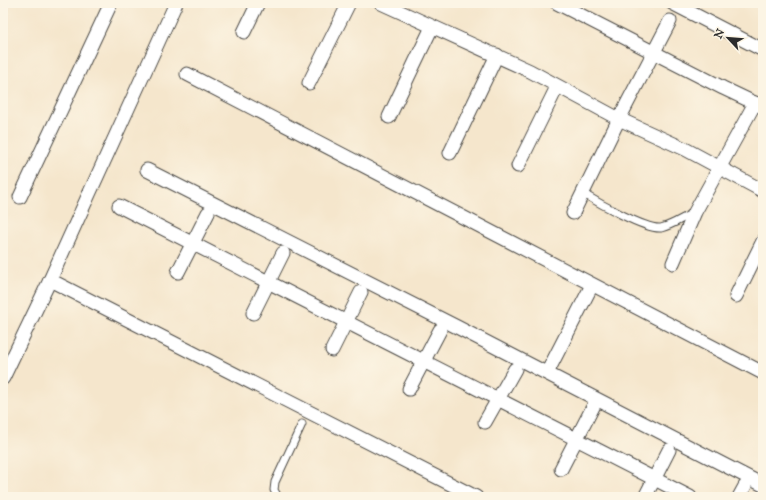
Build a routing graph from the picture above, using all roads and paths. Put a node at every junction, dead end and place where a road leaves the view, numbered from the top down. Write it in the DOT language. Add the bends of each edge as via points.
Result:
graph roads {
  1 [pos="111,3"];
  2 [pos="176,3"];
  3 [pos="258,3"];
  4 [pos="349,3"];
  5 [pos="381,3"];
  6 [pos="557,3"];
  7 [pos="672,3"];
  8 [pos="670,21"];
  9 [pos="432,27"];
  10 [pos="244,32"];
  11 [pos="763,50"];
  12 [pos="654,53"];
  13 [pos="497,56"];
  14 [pos="187,74"];
  15 [pos="309,83"];
  16 [pos="557,87"];
  17 [pos="759,105"];
  18 [pos="389,117"];
  19 [pos="619,119"];
  20 [pos="450,153"];
  21 [pos="518,166"];
  22 [pos="720,168"];
  23 [pos="147,170"];
  24 [pos="763,191"];
  25 [pos="582,193"];
  26 [pos="20,197"];
  27 [pos="119,206"];
  28 [pos="695,212"];
  29 [pos="208,213"];
  30 [pos="573,213"];
  31 [pos="763,241"];
  32 [pos="192,244"];
  33 [pos="283,253"];
  34 [pos="673,264"];
  35 [pos="178,272"];
  36 [pos="50,280"];
  37 [pos="269,284"];
  38 [pos="592,285"];
  39 [pos="360,292"];
  40 [pos="736,296"];
  41 [pos="253,313"];
  42 [pos="346,323"];
  43 [pos="440,330"];
  44 [pos="332,350"];
  45 [pos="423,362"];
  46 [pos="515,369"];
  47 [pos="547,373"];
  48 [pos="763,373"];
  49 [pos="3,378"];
  50 [pos="409,389"];
  51 [pos="498,400"];
  52 [pos="595,403"];
  53 [pos="485,422"];
  54 [pos="302,424"];
  55 [pos="576,439"];
  56 [pos="669,450"];
  57 [pos="561,469"];
  58 [pos="654,479"];
  59 [pos="763,486"];
  60 [pos="278,497"];
  61 [pos="476,497"];
  62 [pos="645,497"];
  63 [pos="690,497"];
  1 -- 26 [label="street"];
  2 -- 36 [label="street"];
  3 -- 10 [label="street"];
  4 -- 15 [label="street"];
  5 -- 9 [label="street"];
  6 -- 12 [label="street"];
  7 -- 11 [label="street"];
  8 -- 12 [label="street"];
  9 -- 13 [label="street"];
  9 -- 18 [label="street"];
  12 -- 17 [label="street"];
  12 -- 19 [label="street"];
  13 -- 16 [label="street"];
  13 -- 20 [label="street"];
  14 -- 38 [label="street"];
  16 -- 19 [label="street"];
  16 -- 21 [label="street"];
  17 -- 22 [label="street"];
  19 -- 22 [label="street" via="685,148"];
  19 -- 25 [label="street"];
  22 -- 24 [label="street"];
  22 -- 28 [label="street"];
  23 -- 47 [label="street"];
  25 -- 28 [label="lane" via="616,212 645,225 659,228"];
  25 -- 30 [label="street"];
  27 -- 32 [label="street"];
  28 -- 34 [label="street"];
  29 -- 32 [label="street"];
  31 -- 40 [label="street"];
  32 -- 35 [label="street"];
  32 -- 37 [label="street"];
  33 -- 37 [label="street"];
  36 -- 49 [label="street"];
  36 -- 61 [label="street"];
  37 -- 41 [label="street"];
  37 -- 42 [label="street"];
  38 -- 47 [label="street"];
  38 -- 48 [label="street"];
  39 -- 42 [label="street"];
  42 -- 44 [label="street"];
  42 -- 45 [label="street"];
  43 -- 45 [label="street"];
  45 -- 50 [label="street"];
  45 -- 51 [label="street"];
  46 -- 51 [label="street"];
  47 -- 59 [label="street"];
  51 -- 53 [label="street"];
  51 -- 55 [label="street"];
  52 -- 55 [label="street"];
  54 -- 60 [label="lane" via="275,482 274,490"];
  55 -- 57 [label="street"];
  55 -- 58 [label="street"];
  56 -- 58 [label="street"];
  58 -- 62 [label="street"];
  58 -- 63 [label="street"];
}
